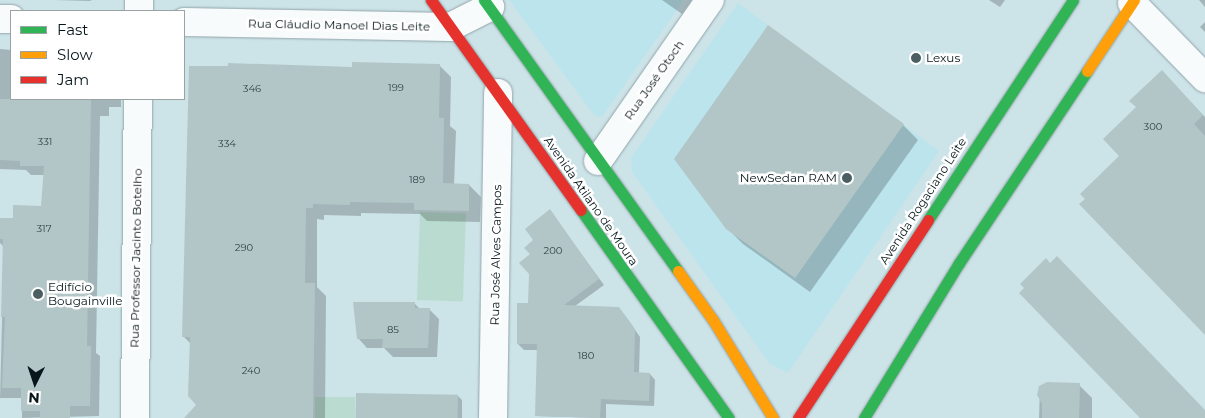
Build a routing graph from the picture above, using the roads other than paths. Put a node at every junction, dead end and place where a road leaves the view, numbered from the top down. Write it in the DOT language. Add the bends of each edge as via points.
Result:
graph roads {
  1 [pos="431,0"];
  2 [pos="710,0"];
  3 [pos="1073,0"];
  4 [pos="1133,2"];
  5 [pos="487,4"];
  6 [pos="185,22"];
  7 [pos="450,27"];
  8 [pos="1205,78"];
  9 [pos="498,93"];
  10 [pos="138,100"];
  11 [pos="598,161"];
  12 [pos="135,418"];
  13 [pos="493,418"];
  14 [pos="728,418"];
  15 [pos="773,418"];
  16 [pos="798,418"];
  17 [pos="864,418"];
  1 -- 7 [label="street, Avenida Atilano de Moura"];
  2 -- 11 [label="street, Rua José Otoch"];
  3 -- 16 [label="street, Avenida Rogaciano Leite"];
  4 -- 8 [label="street"];
  4 -- 17 [label="street" via="959,263"];
  5 -- 7 [label="street, Rua Cláudio Manoel Dias Leite"];
  5 -- 11 [label="street"];
  6 -- 7 [label="street, Rua Cláudio Manoel Dias Leite"];
  7 -- 9 [label="street, Avenida Atilano de Moura"];
  9 -- 13 [label="street, Rua José Alves Campos"];
  9 -- 14 [label="street, Avenida Atilano de Moura"];
  10 -- 12 [label="street, Rua Professor Jacinto Botelho"];
  11 -- 15 [label="street" via="713,320"];
}
